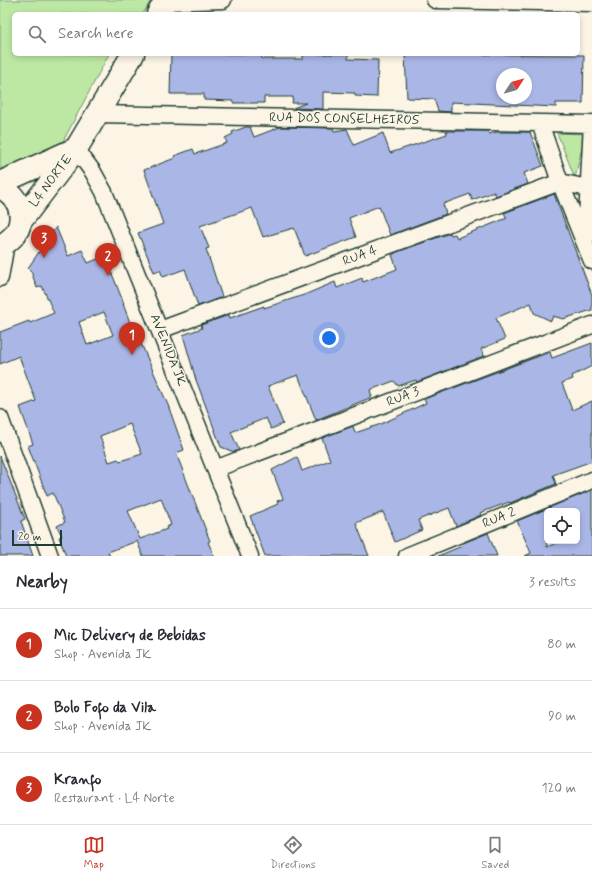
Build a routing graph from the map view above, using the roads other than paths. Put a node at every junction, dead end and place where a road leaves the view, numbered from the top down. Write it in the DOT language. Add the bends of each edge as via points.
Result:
graph roads {
  1 [pos="223,0"];
  2 [pos="435,0"];
  3 [pos="592,3"];
  4 [pos="163,5"];
  5 [pos="132,56"];
  6 [pos="97,114"];
  7 [pos="540,123"];
  8 [pos="592,123"];
  9 [pos="76,149"];
  10 [pos="560,182"];
  11 [pos="0,183"];
  12 [pos="0,187"];
  13 [pos="590,189"];
  14 [pos="20,222"];
  15 [pos="3,244"];
  16 [pos="586,244"];
  17 [pos="592,261"];
  18 [pos="0,278"];
  19 [pos="592,325"];
  20 [pos="160,330"];
  21 [pos="0,418"];
  22 [pos="214,469"];
  23 [pos="592,480"];
  24 [pos="50,556"];
  25 [pos="250,556"];
  26 [pos="407,556"];
  1 -- 4 [label="street"];
  2 -- 3 [label="street"];
  5 -- 6 [label="street"];
  6 -- 7 [label="street, RUA DOS CONSELHEIROS"];
  6 -- 9 [label="street"];
  7 -- 8 [label="street, RUA DOS CONSELHEIROS"];
  7 -- 10 [label="street"];
  8 -- 13 [label="street"];
  9 -- 11 [label="street, L4 NORTE"];
  9 -- 14 [label="street, L4 NORTE"];
  9 -- 20 [label="street, AVENIDA JK" via="104,192"];
  10 -- 13 [label="street"];
  10 -- 16 [label="street"];
  10 -- 20 [label="street, RUA 4"];
  12 -- 14 [label="street" via="15,198 20,210"];
  13 -- 16 [label="street"];
  14 -- 15 [label="street, L4 NORTE" via="14,236"];
  15 -- 18 [label="street"];
  16 -- 17 [label="street"];
  19 -- 22 [label="street, RUA 3"];
  20 -- 22 [label="street, AVENIDA JK"];
  21 -- 24 [label="street"];
  22 -- 25 [label="street, AVENIDA JK"];
  23 -- 26 [label="street, RUA 2"];
}
